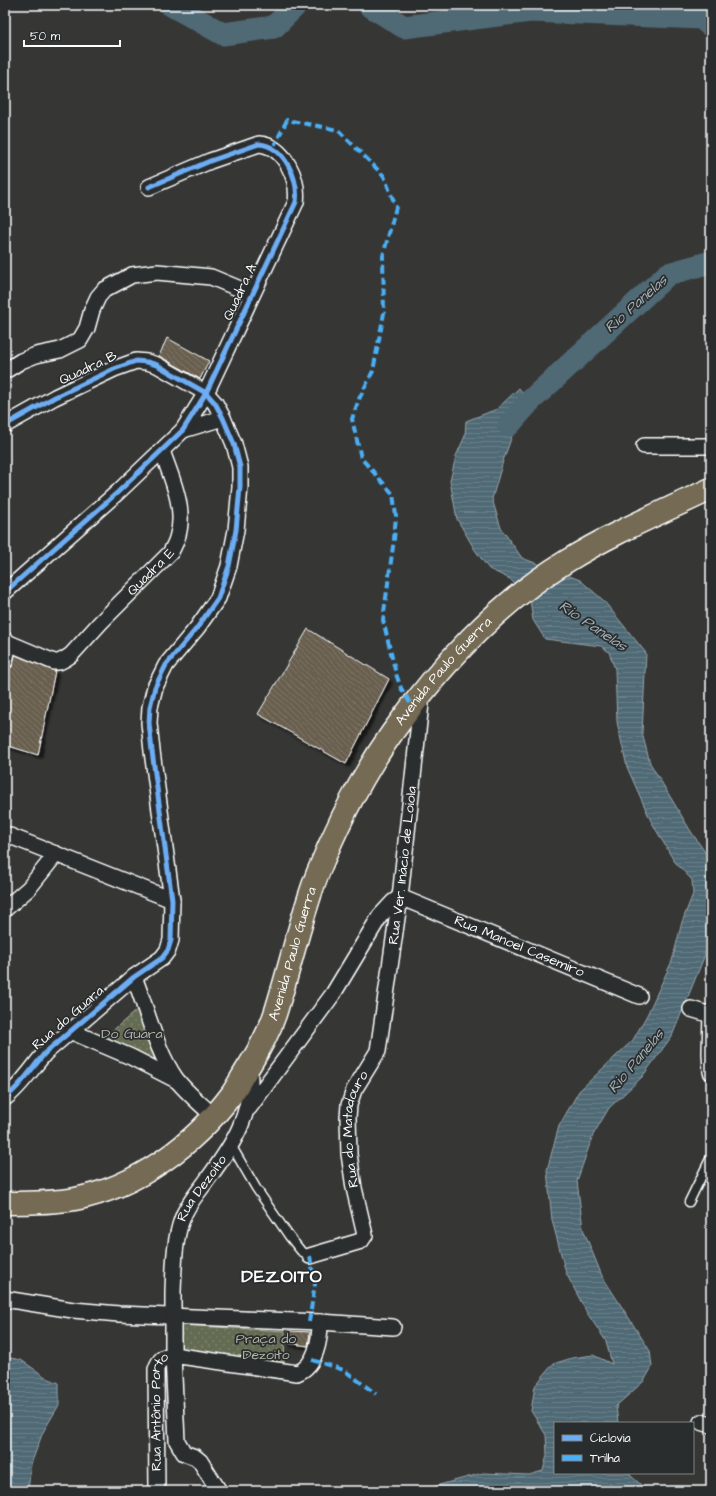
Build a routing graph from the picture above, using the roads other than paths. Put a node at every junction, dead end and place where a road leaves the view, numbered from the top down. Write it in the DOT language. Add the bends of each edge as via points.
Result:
graph roads {
  1 [pos="150,187"];
  2 [pos="252,294"];
  3 [pos="5,371"];
  4 [pos="206,393"];
  5 [pos="224,418"];
  6 [pos="5,425"];
  7 [pos="183,430"];
  8 [pos="644,446"];
  9 [pos="711,446"];
  10 [pos="162,451"];
  11 [pos="711,490"];
  12 [pos="5,592"];
  13 [pos="7,641"];
  14 [pos="5,661"];
  15 [pos="423,692"];
  16 [pos="5,834"];
  17 [pos="56,854"];
  18 [pos="400,897"];
  19 [pos="172,900"];
  20 [pos="5,909"];
  21 [pos="134,977"];
  22 [pos="639,996"];
  23 [pos="691,1009"];
  24 [pos="711,1014"];
  25 [pos="70,1031"];
  26 [pos="380,1038"];
  27 [pos="249,1066"];
  28 [pos="711,1072"];
  29 [pos="177,1080"];
  30 [pos="5,1098"];
  31 [pos="246,1112"];
  32 [pos="213,1116"];
  33 [pos="231,1145"];
  34 [pos="711,1157"];
  35 [pos="690,1202"];
  36 [pos="5,1203"];
  37 [pos="310,1256"];
  38 [pos="5,1299"];
  39 [pos="173,1317"];
  40 [pos="320,1322"];
  41 [pos="393,1327"];
  42 [pos="173,1355"];
  43 [pos="157,1491"];
  44 [pos="219,1491"];
  1 -- 2 [label="street, Quadra A" via="259,144 267,144 281,155 292,173 296,187 296,202"];
  2 -- 3 [label="street" via="211,276 157,272 132,275 104,290 98,297 80,340 60,350 21,361"];
  2 -- 4 [label="street, Quadra A"];
  4 -- 5 [label="street, Rua do Guara"];
  4 -- 6 [label="street, Quadra B" via="157,365 136,361 114,368"];
  4 -- 7 [label="street, Quadra A"];
  5 -- 7 [label="street"];
  5 -- 19 [label="street, Rua do Guara" via="240,467 236,530 230,566 218,598 166,665 155,687 150,707 152,752"];
  7 -- 10 [label="street, Quadra A"];
  8 -- 9 [label="street"];
  10 -- 12 [label="street, Quadra A"];
  10 -- 13 [label="street, Quadra E" via="179,509 178,537 171,552 71,655 62,661 54,662"];
  11 -- 15 [label="main road, Avenida Paulo Guerra" via="610,537 546,575 487,622 444,666"];
  13 -- 14 [label="street"];
  15 -- 18 [label="street, Rua Ver. Inácio de Loiola"];
  15 -- 27 [label="main road, Avenida Paulo Guerra" via="391,735 345,812 315,882 276,1014"];
  16 -- 17 [label="street"];
  17 -- 19 [label="street"];
  17 -- 20 [label="street" via="29,888"];
  18 -- 22 [label="street, Rua Manoel Casemiro"];
  18 -- 26 [label="street, Rua Ver. Inácio de Loiola"];
  18 -- 31 [label="street" via="380,916 333,994"];
  19 -- 21 [label="street, Rua do Guara" via="171,940 168,950 162,958"];
  21 -- 25 [label="street, Rua do Guara"];
  21 -- 29 [label="street" via="160,1048"];
  23 -- 24 [label="street"];
  24 -- 28 [label="street"];
  25 -- 29 [label="street"];
  25 -- 30 [label="street, Rua do Guara" via="45,1053 14,1091"];
  26 -- 37 [label="street, Rua do Matadouro" via="378,1050 350,1098 348,1117 354,1188 365,1234 361,1241"];
  27 -- 31 [label="street, Rua Dezoito" via="250,1095"];
  27 -- 32 [label="main road, Avenida Paulo Guerra"];
  29 -- 32 [label="street"];
  31 -- 33 [label="street, Rua Dezoito"];
  32 -- 36 [label="main road, Avenida Paulo Guerra" via="183,1146 155,1166 113,1188 75,1198"];
  33 -- 37 [label="lane" via="256,1188 289,1236 301,1252"];
  33 -- 39 [label="street, Rua Dezoito" via="192,1199 182,1218 174,1266"];
  34 -- 35 [label="lane"];
  38 -- 39 [label="street" via="73,1310"];
  39 -- 40 [label="street"];
  39 -- 42 [label="street, Rua Antônio Porto"];
  40 -- 41 [label="street"];
  40 -- 42 [label="street" via="314,1357 308,1367 298,1373"];
  42 -- 43 [label="street, Rua Antônio Porto" via="164,1356 156,1369"];
  42 -- 44 [label="street" via="177,1441 184,1453 200,1461"];
}
